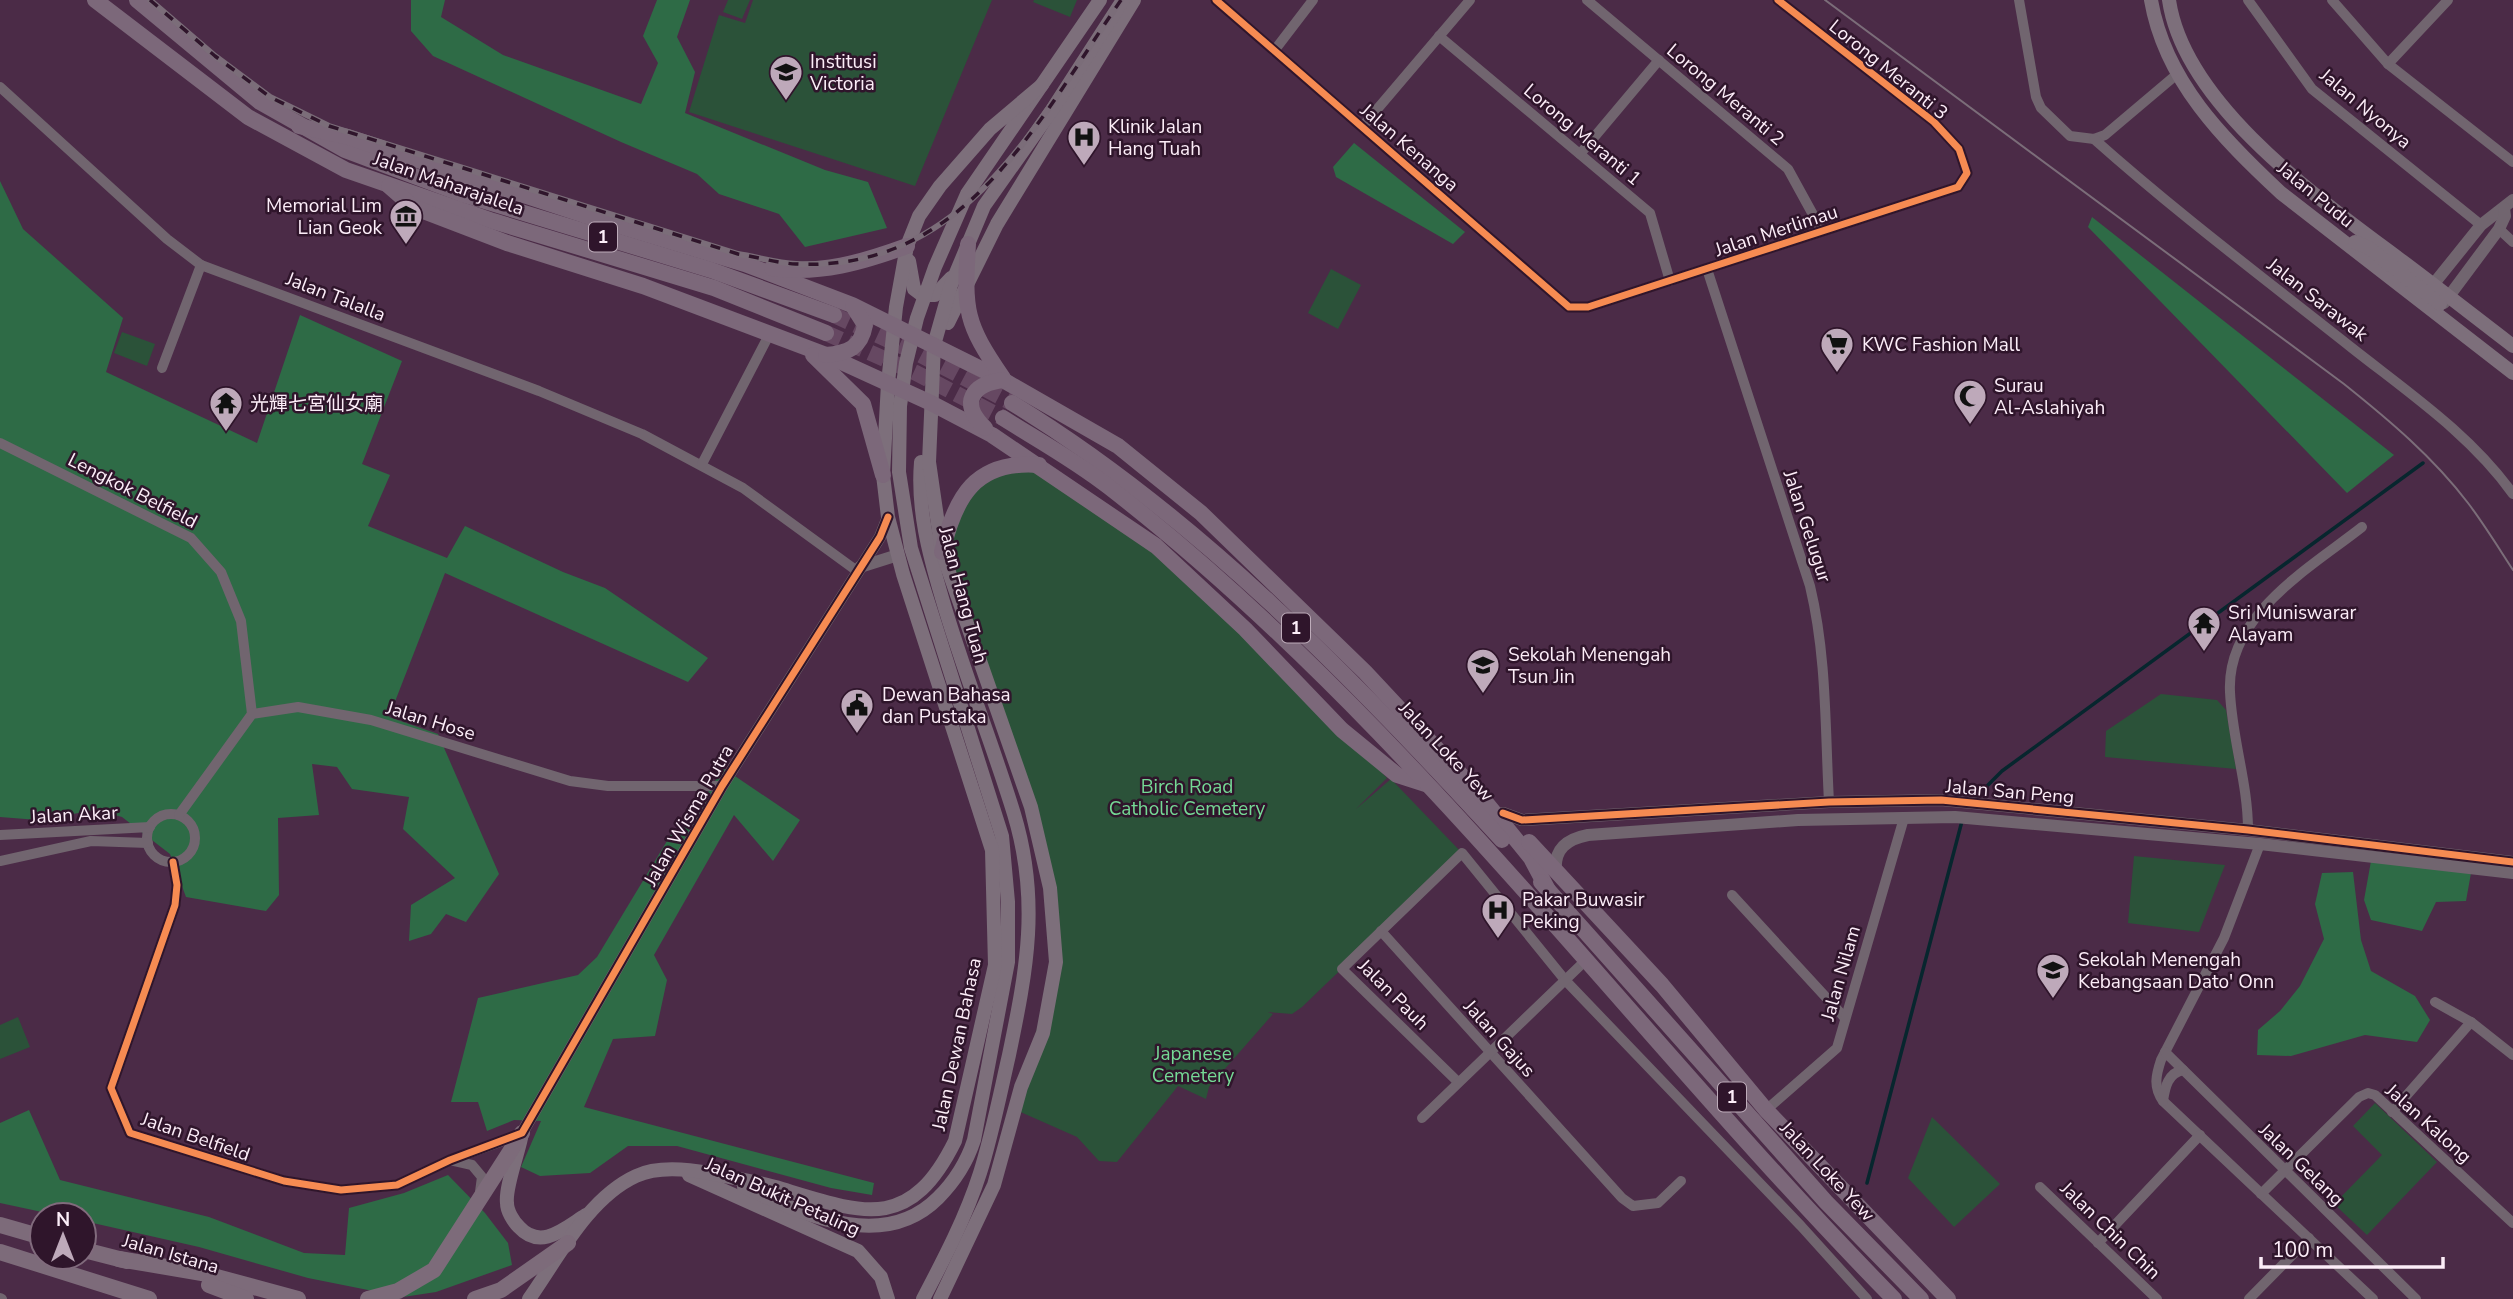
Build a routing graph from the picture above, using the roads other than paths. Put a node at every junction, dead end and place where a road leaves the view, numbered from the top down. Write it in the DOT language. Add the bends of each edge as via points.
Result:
graph roads {
  1 [pos="95,0"];
  2 [pos="137,0"];
  3 [pos="1100,0"];
  4 [pos="1124,0"];
  5 [pos="1216,0"];
  6 [pos="1313,0"];
  7 [pos="1470,0"];
  8 [pos="1587,0"];
  9 [pos="1777,0"];
  10 [pos="2019,0"];
  11 [pos="2151,0"];
  12 [pos="2169,0"];
  13 [pos="2248,0"];
  14 [pos="2332,0"];
  15 [pos="2448,0"];
  16 [pos="1439,36"];
  17 [pos="1274,51"];
  18 [pos="1659,60"];
  19 [pos="2388,64"];
  20 [pos="2176,75"];
  21 [pos="1042,85"];
  22 [pos="0,86"];
  23 [pos="299,126"];
  24 [pos="1362,127"];
  25 [pos="2094,139"];
  26 [pos="1580,154"];
  27 [pos="2513,162"];
  28 [pos="1967,173"];
  29 [pos="389,186"];
  30 [pos="2509,204"];
  31 [pos="2481,225"];
  32 [pos="2499,229"];
  33 [pos="2328,230"];
  34 [pos="1822,231"];
  35 [pos="2513,242"];
  36 [pos="968,244"];
  37 [pos="908,246"];
  38 [pos="745,264"];
  39 [pos="201,265"];
  40 [pos="1707,269"];
  41 [pos="956,272"];
  42 [pos="1670,281"];
  43 [pos="2430,289"];
  44 [pos="2445,301"];
  45 [pos="852,304"];
  46 [pos="1588,307"];
  47 [pos="834,315"];
  48 [pos="893,324"];
  49 [pos="770,333"];
  50 [pos="827,333"];
  51 [pos="934,345"];
  52 [pos="2513,346"];
  53 [pos="807,349"];
  54 [pos="826,355"];
  55 [pos="2513,361"];
  56 [pos="162,368"];
  57 [pos="2513,373"];
  58 [pos="1003,380"];
  59 [pos="888,383"];
  60 [pos="1012,402"];
  61 [pos="931,403"];
  62 [pos="1003,418"];
  63 [pos="992,435"];
  64 [pos="0,443"];
  65 [pos="702,464"];
  66 [pos="1041,465"];
  67 [pos="883,475"];
  68 [pos="2513,494"];
  69 [pos="888,517"];
  70 [pos="2362,527"];
  71 [pos="942,552"];
  72 [pos="898,555"];
  73 [pos="858,569"];
  74 [pos="253,714"];
  75 [pos="1429,785"];
  76 [pos="722,786"];
  77 [pos="1479,794"];
  78 [pos="1829,802"];
  79 [pos="1503,813"];
  80 [pos="178,816"];
  81 [pos="1585,816"];
  82 [pos="1854,818"];
  83 [pos="1904,818"];
  84 [pos="1798,820"];
  85 [pos="150,827"];
  86 [pos="2248,830"];
  87 [pos="0,835"];
  88 [pos="1588,835"];
  89 [pos="148,843"];
  90 [pos="2260,844"];
  91 [pos="0,861"];
  92 [pos="173,862"];
  93 [pos="2513,862"];
  94 [pos="1556,871"];
  95 [pos="2513,873"];
  96 [pos="1548,890"];
  97 [pos="1735,898"];
  98 [pos="1381,931"];
  99 [pos="1586,960"];
  100 [pos="1565,980"];
  101 [pos="2435,1002"];
  102 [pos="1845,1018"];
  103 [pos="2471,1022"];
  104 [pos="1489,1052"];
  105 [pos="2165,1052"];
  106 [pos="2513,1055"];
  107 [pos="2183,1070"];
  108 [pos="969,1082"];
  109 [pos="1458,1082"];
  110 [pos="1021,1087"];
  111 [pos="2163,1101"];
  112 [pos="1766,1111"];
  113 [pos="2392,1112"];
  114 [pos="1422,1118"];
  115 [pos="522,1133"];
  116 [pos="2200,1135"];
  117 [pos="450,1160"];
  118 [pos="678,1170"];
  119 [pos="2284,1171"];
  120 [pos="717,1175"];
  121 [pos="1681,1181"];
  122 [pos="2040,1187"];
  123 [pos="2261,1194"];
  124 [pos="479,1196"];
  125 [pos="594,1210"];
  126 [pos="2513,1223"];
  127 [pos="0,1225"];
  128 [pos="28,1233"];
  129 [pos="2309,1238"];
  130 [pos="568,1243"];
  131 [pos="2098,1243"];
  132 [pos="0,1252"];
  133 [pos="98,1254"];
  134 [pos="118,1259"];
  135 [pos="71,1273"];
  136 [pos="129,1299"];
  137 [pos="149,1299"];
  138 [pos="246,1299"];
  139 [pos="298,1299"];
  140 [pos="368,1299"];
  141 [pos="475,1299"];
  142 [pos="529,1299"];
  143 [pos="888,1299"];
  144 [pos="923,1299"];
  145 [pos="940,1299"];
  146 [pos="1867,1299"];
  147 [pos="1894,1299"];
  148 [pos="1921,1299"];
  149 [pos="1948,1299"];
  150 [pos="2157,1299"];
  151 [pos="2249,1299"];
  152 [pos="2373,1299"];
  153 [pos="2416,1299"];
  1 -- 29 [label="highway, Jalan Maharajalela / 1" via="248,117 346,170"];
  2 -- 23 [label="highway, Jalan Maharajalela / 1" via="219,71"];
  3 -- 21 [label="main road, Jalan Hang Tuah"];
  4 -- 36 [label="main road, Jalan Hang Tuah" via="984,206"];
  4 -- 144 [label="main road, Jalan Hang Tuah" via="974,264 948,321 926,407 920,468 926,543 1014,813 1026,855 1031,900 1021,996 980,1175"];
  5 -- 17 [label="street, Jalan Kenanga"];
  6 -- 17 [label="street"];
  7 -- 16 [label="street"];
  8 -- 18 [label="street, Lorong Meranti 2"];
  9 -- 28 [label="street, Lorong Meranti 3" via="1934,122 1959,149"];
  10 -- 25 [label="street, Jalan Sarawak" via="2032,86 2041,108 2070,136"];
  11 -- 20 [label="main road, Jalan Pudu"];
  12 -- 43 [label="main road, Jalan Pudu" via="2179,37 2196,69 2262,148"];
  13 -- 31 [label="street, Jalan Nyonya" via="2312,89"];
  14 -- 19 [label="street"];
  15 -- 19 [label="street"];
  16 -- 24 [label="street"];
  16 -- 26 [label="street, Lorong Meranti 1"];
  17 -- 24 [label="street, Jalan Kenanga"];
  18 -- 26 [label="street"];
  18 -- 34 [label="street, Lorong Meranti 2" via="1788,169"];
  19 -- 27 [label="street"];
  20 -- 25 [label="street" via="2105,135"];
  20 -- 33 [label="main road, Jalan Pudu" via="2248,162"];
  21 -- 37 [label="main road, Jalan Hang Tuah" via="990,129 940,186 919,216"];
  21 -- 120 [label="main road, Jalan Hang Tuah" via="967,194 935,267 906,363 898,442 901,496 911,548 1002,836 1008,962 974,1140 968,1159 945,1191 918,1215 879,1227 805,1213"];
  22 -- 39 [label="street, Jalan Talalla"];
  23 -- 38 [label="highway" via="360,140"];
  23 -- 47 [label="highway, Jalan Maharajalela / 1" via="372,162 462,194 711,270"];
  24 -- 46 [label="street, Jalan Kenanga" via="1569,307"];
  25 -- 68 [label="street, Jalan Sarawak" via="2154,192 2441,418 2495,468"];
  26 -- 42 [label="street, Lorong Meranti 1" via="1650,213"];
  28 -- 34 [label="street, Jalan Merlimau" via="1958,187"];
  29 -- 49 [label="highway" via="413,207"];
  29 -- 50 [label="highway, Jalan Maharajalela / 1" via="714,288"];
  30 -- 31 [label="street"];
  30 -- 32 [label="street"];
  31 -- 43 [label="street"];
  32 -- 35 [label="street"];
  32 -- 44 [label="street"];
  33 -- 43 [label="main road" via="2369,248"];
  33 -- 57 [label="main road, Jalan Pudu"];
  34 -- 40 [label="street, Jalan Merlimau"];
  36 -- 41 [label="main road, Jalan Hang Tuah"];
  36 -- 58 [label="highway" via="968,318"];
  37 -- 38 [label="highway" via="816,271"];
  37 -- 41 [label="main road" via="914,289 922,295 935,295"];
  37 -- 48 [label="main road, Jalan Hang Tuah"];
  38 -- 45 [label="highway"];
  39 -- 56 [label="street"];
  39 -- 65 [label="street, Jalan Talalla" via="596,413"];
  40 -- 42 [label="street, Jalan Merlimau"];
  40 -- 78 [label="street, Jalan Gelugur" via="1819,625"];
  41 -- 51 [label="main road, Jalan Hang Tuah"];
  42 -- 46 [label="street, Jalan Merlimau"];
  43 -- 44 [label="main road, Jalan Pudu"];
  44 -- 52 [label="main road, Jalan Pudu"];
  44 -- 55 [label="main road"];
  45 -- 48 [label="highway"];
  45 -- 54 [label="highway" via="864,325 860,343 851,350"];
  48 -- 51 [label="highway"];
  48 -- 59 [label="main road, Jalan Dewan Bahasa"];
  49 -- 53 [label="highway"];
  49 -- 65 [label="street"];
  51 -- 58 [label="highway"];
  51 -- 61 [label="main road"];
  53 -- 54 [label="highway"];
  53 -- 67 [label="highway" via="863,404"];
  54 -- 59 [label="highway"];
  58 -- 63 [label="highway" via="985,382 973,396 975,414"];
  58 -- 77 [label="highway" via="1118,446 1173,488 1346,653"];
  59 -- 61 [label="highway"];
  59 -- 67 [label="main road, Jalan Dewan Bahasa"];
  60 -- 96 [label="highway, Jalan Loke Yew / 1" via="1076,442 1196,535 1384,715"];
  61 -- 63 [label="highway"];
  61 -- 71 [label="main road" via="929,462"];
  62 -- 75 [label="highway, Jalan Loke Yew / 1" via="1107,485 1180,544"];
  63 -- 66 [label="highway"];
  64 -- 74 [label="street, Lengkok Belfield" via="191,538 221,572 241,621"];
  65 -- 73 [label="street, Jalan Talalla" via="762,500"];
  66 -- 71 [label="highway" via="1004,467 984,476 950,516"];
  66 -- 75 [label="highway" via="1156,546 1245,629 1342,730 1397,775"];
  67 -- 69 [label="main road, Jalan Dewan Bahasa"];
  69 -- 72 [label="main road, Jalan Dewan Bahasa"];
  69 -- 73 [label="street, Jalan Wisma Putra"];
  70 -- 86 [label="street" via="2260,610 2238,649 2230,691 2248,799"];
  71 -- 110 [label="main road" via="1031,807 1050,888 1056,962 1043,1033"];
  72 -- 73 [label="street"];
  72 -- 108 [label="main road, Jalan Dewan Bahasa" via="992,850 995,965"];
  73 -- 76 [label="street, Jalan Wisma Putra"];
  74 -- 76 [label="street, Jalan Hose" via="298,707 371,720 595,785"];
  74 -- 80 [label="street"];
  75 -- 99 [label="highway, Jalan Loke Yew / 1"];
  76 -- 115 [label="street, Jalan Wisma Putra"];
  77 -- 79 [label="highway"];
  77 -- 96 [label="highway" via="1531,858"];
  78 -- 81 [label="street, Jalan San Peng"];
  78 -- 82 [label="street"];
  78 -- 84 [label="street"];
  78 -- 86 [label="street, Jalan San Peng" via="1958,801"];
  79 -- 81 [label="street, Jalan San Peng" via="1522,820"];
  79 -- 94 [label="highway"];
  80 -- 85 [label="street" via="164,816"];
  80 -- 92 [label="street" via="192,825 195,841 188,856"];
  81 -- 88 [label="street" via="1569,827"];
  82 -- 83 [label="street, Jalan San Peng"];
  82 -- 84 [label="street, Jalan San Peng"];
  83 -- 90 [label="street, Jalan San Peng" via="1978,818"];
  83 -- 102 [label="street, Jalan Nilam"];
  84 -- 88 [label="street, Jalan San Peng"];
  85 -- 87 [label="street, Jalan Akar"];
  85 -- 89 [label="street"];
  86 -- 93 [label="street, Jalan San Peng"];
  88 -- 94 [label="street, Jalan San Peng" via="1576,837 1560,849"];
  89 -- 91 [label="street" via="91,841"];
  89 -- 92 [label="street" via="159,859"];
  90 -- 95 [label="street, Jalan San Peng"];
  90 -- 105 [label="street" via="2224,938"];
  92 -- 117 [label="street, Jalan Belfield" via="175,905 111,1088 130,1133 284,1181 341,1191 397,1185"];
  94 -- 112 [label="highway" via="1662,985"];
  96 -- 148 [label="highway, Jalan Loke Yew / 1" via="1826,1202"];
  97 -- 102 [label="street"];
  98 -- 100 [label="street" via="1462,853"];
  98 -- 104 [label="street, Jalan Gajus"];
  98 -- 109 [label="street, Jalan Pauh" via="1342,969"];
  99 -- 100 [label="street"];
  99 -- 147 [label="highway, Jalan Loke Yew / 1" via="1813,1216"];
  100 -- 104 [label="street"];
  100 -- 146 [label="street"];
  101 -- 103 [label="street"];
  102 -- 112 [label="street, Jalan Nilam" via="1837,1048"];
  103 -- 106 [label="street"];
  103 -- 113 [label="street"];
  104 -- 109 [label="street"];
  104 -- 121 [label="street, Jalan Gajus" via="1633,1206 1658,1203"];
  105 -- 107 [label="street, Jalan Gelang"];
  105 -- 111 [label="street" via="2155,1082"];
  107 -- 111 [label="street" via="2168,1080"];
  107 -- 119 [label="street, Jalan Gelang"];
  108 -- 110 [label="main road" via="990,1073"];
  108 -- 120 [label="main road, Jalan Dewan Bahasa" via="955,1141 944,1164 921,1191 896,1206 852,1210"];
  109 -- 114 [label="street"];
  110 -- 145 [label="main road" via="994,1185"];
  111 -- 116 [label="street"];
  112 -- 149 [label="highway"];
  113 -- 119 [label="street, Jalan Kalong" via="2375,1095 2359,1097"];
  113 -- 126 [label="street, Jalan Kalong"];
  115 -- 117 [label="street, Jalan Belfield"];
  115 -- 124 [label="main road"];
  115 -- 125 [label="main road" via="506,1202 518,1227 532,1238 548,1237"];
  116 -- 123 [label="street"];
  116 -- 131 [label="street"];
  117 -- 124 [label="street" via="472,1165 482,1177"];
  118 -- 120 [label="main road, Jalan Dewan Bahasa"];
  118 -- 125 [label="main road, Jalan Dewan Bahasa" via="640,1174 612,1191"];
  118 -- 143 [label="main road, Jalan Bukit Petaling" via="858,1251 881,1277"];
  119 -- 123 [label="street, Jalan Kalong"];
  119 -- 153 [label="street, Jalan Gelang"];
  122 -- 131 [label="street, Jalan Chin Chin"];
  123 -- 129 [label="street"];
  124 -- 140 [label="main road" via="434,1270 398,1291"];
  125 -- 130 [label="main road, Jalan Dewan Bahasa"];
  127 -- 128 [label="main road"];
  129 -- 151 [label="street"];
  129 -- 152 [label="street"];
  130 -- 141 [label="main road" via="501,1290"];
  130 -- 142 [label="main road, Jalan Dewan Bahasa"];
  131 -- 150 [label="street, Jalan Chin Chin"];
  132 -- 135 [label="main road"];
  133 -- 134 [label="main road, Jalan Istana"];
  134 -- 138 [label="main road, Jalan Istana"];
  134 -- 139 [label="main road" via="202,1273"];
  135 -- 136 [label="main road"];
  135 -- 137 [label="main road"];
}
